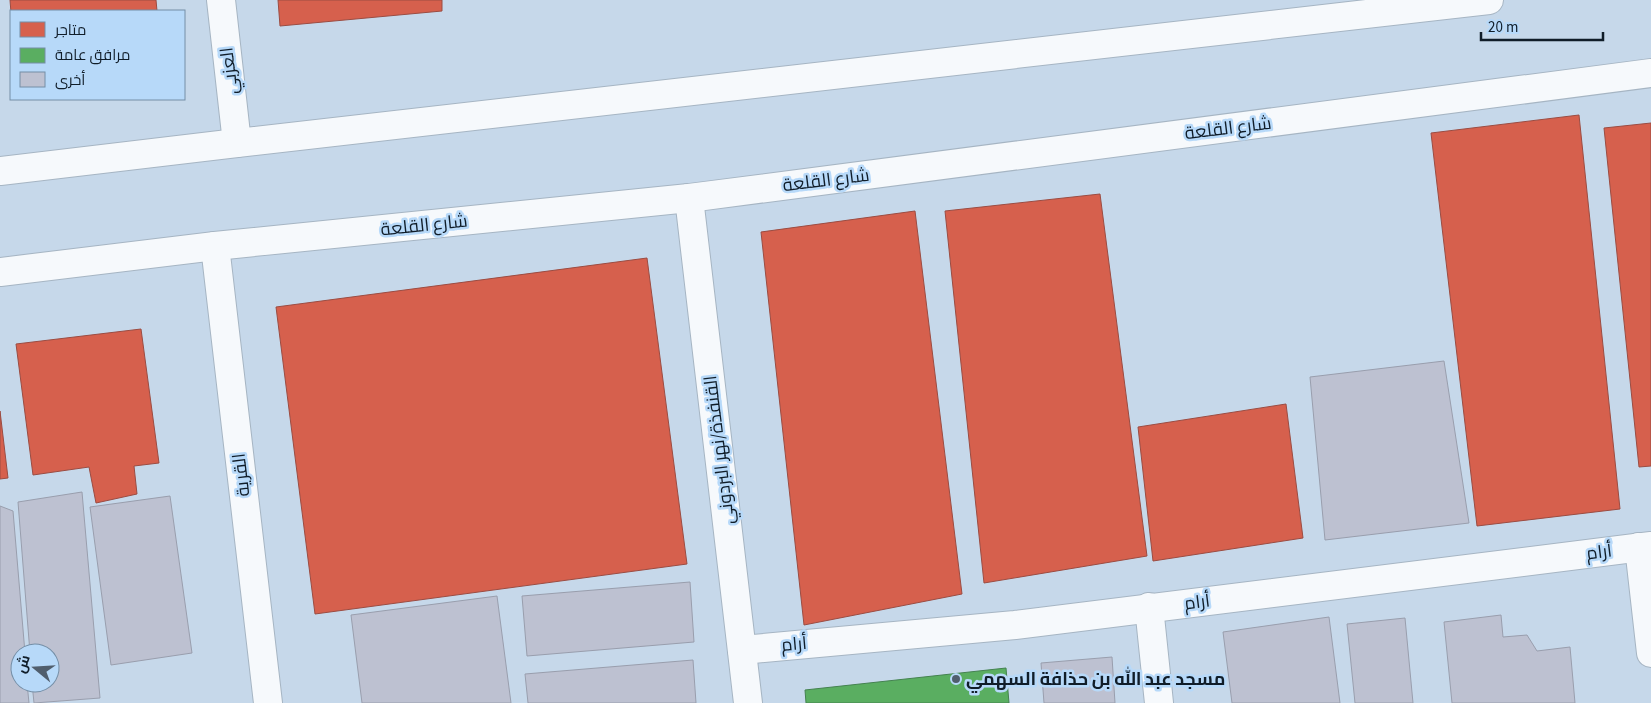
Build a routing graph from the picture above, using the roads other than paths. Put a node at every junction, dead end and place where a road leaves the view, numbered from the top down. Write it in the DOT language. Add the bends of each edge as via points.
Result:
graph roads {
  1 [pos="221,0"];
  2 [pos="1489,0"];
  3 [pos="1651,73"];
  4 [pos="237,142"];
  5 [pos="0,172"];
  6 [pos="689,198"];
  7 [pos="215,246"];
  8 [pos="0,272"];
  9 [pos="1645,546"];
  10 [pos="1149,608"];
  11 [pos="742,650"];
  12 [pos="1651,653"];
  13 [pos="268,703"];
  14 [pos="748,703"];
  15 [pos="1159,703"];
  1 -- 4 [label="street, العزبي"];
  2 -- 4 [label="street"];
  3 -- 6 [label="street, شارع القلعة"];
  4 -- 5 [label="street"];
  6 -- 7 [label="street, شارع القلعة"];
  6 -- 11 [label="street, القنفذة/نهر البردوني"];
  7 -- 8 [label="street, شارع القلعة"];
  7 -- 13 [label="street, القرية"];
  9 -- 10 [label="street, أرام"];
  9 -- 12 [label="street"];
  10 -- 11 [label="street, أرام" via="1015,625"];
  10 -- 15 [label="street"];
  11 -- 14 [label="street, القنفذة/نهر البردوني"];
}
